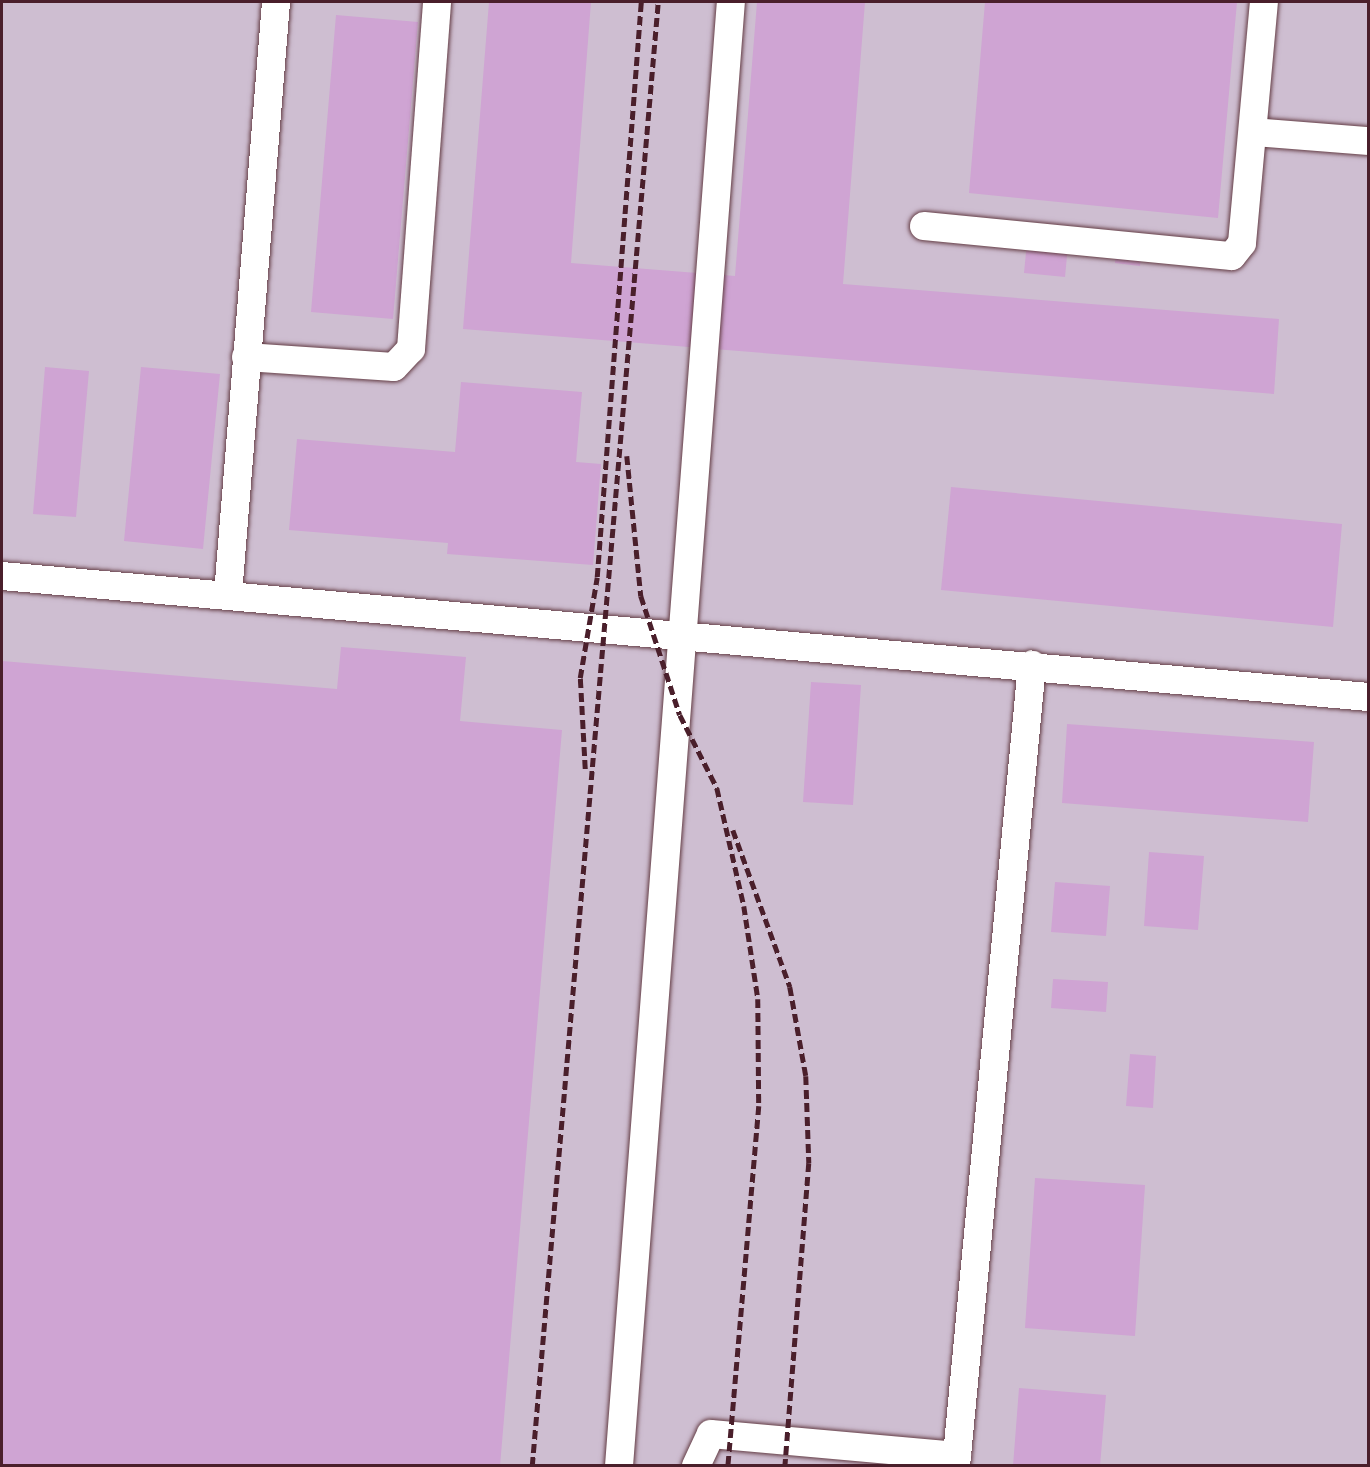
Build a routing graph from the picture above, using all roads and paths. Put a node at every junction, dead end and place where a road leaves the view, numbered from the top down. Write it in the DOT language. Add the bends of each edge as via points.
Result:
graph roads {
  1 [pos="276,2"];
  2 [pos="437,2"];
  3 [pos="731,2"];
  4 [pos="1264,2"];
  5 [pos="1253,132"];
  6 [pos="1368,141"];
  7 [pos="924,226"];
  8 [pos="246,357"];
  9 [pos="2,576"];
  10 [pos="228,594"];
  11 [pos="683,634"];
  12 [pos="1032,665"];
  13 [pos="1368,697"];
  14 [pos="956,1461"];
  15 [pos="619,1466"];
  16 [pos="696,1466"];
  1 -- 8 [label="street"];
  2 -- 8 [label="street" via="411,349 394,367"];
  3 -- 11 [label="street"];
  4 -- 5 [label="street"];
  5 -- 6 [label="street"];
  5 -- 7 [label="street" via="1242,243 1232,256"];
  8 -- 10 [label="street"];
  9 -- 10 [label="street"];
  10 -- 11 [label="street"];
  11 -- 12 [label="street"];
  11 -- 15 [label="street"];
  12 -- 13 [label="street"];
  12 -- 14 [label="street"];
  14 -- 16 [label="street" via="711,1434"];
}
